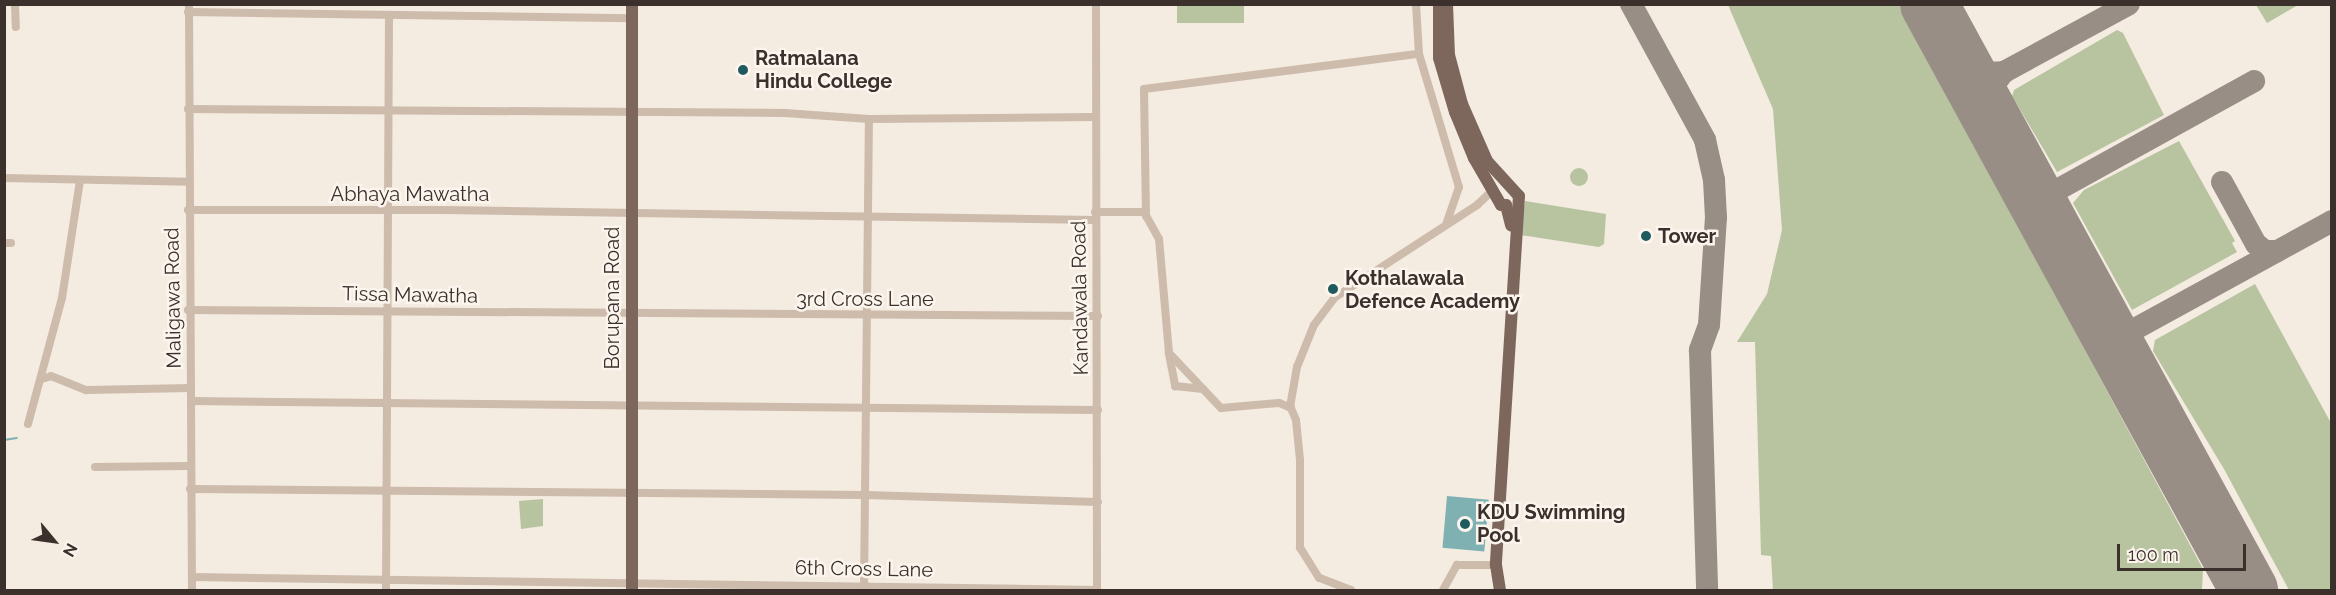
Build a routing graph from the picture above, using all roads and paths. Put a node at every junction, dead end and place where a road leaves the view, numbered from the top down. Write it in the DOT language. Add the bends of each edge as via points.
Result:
graph roads {
  1 [pos="15,4"];
  2 [pos="632,4"];
  3 [pos="1096,4"];
  4 [pos="1416,4"];
  5 [pos="1439,4"];
  6 [pos="1448,4"];
  7 [pos="188,8"];
  8 [pos="389,15"];
  9 [pos="632,18"];
  10 [pos="16,27"];
  11 [pos="1419,54"];
  12 [pos="188,109"];
  13 [pos="388,112"];
  14 [pos="632,112"];
  15 [pos="1095,117"];
  16 [pos="869,119"];
  17 [pos="4,178"];
  18 [pos="80,182"];
  19 [pos="188,182"];
  20 [pos="1493,190"];
  21 [pos="1477,205"];
  22 [pos="1501,205"];
  23 [pos="188,210"];
  24 [pos="388,211"];
  25 [pos="1146,212"];
  26 [pos="632,215"];
  27 [pos="1095,216"];
  28 [pos="868,218"];
  29 [pos="1446,224"];
  30 [pos="1514,241"];
  31 [pos="188,310"];
  32 [pos="390,310"];
  33 [pos="632,315"];
  34 [pos="865,316"];
  35 [pos="1098,316"];
  36 [pos="1169,353"];
  37 [pos="42,379"];
  38 [pos="191,388"];
  39 [pos="1203,389"];
  40 [pos="190,401"];
  41 [pos="389,401"];
  42 [pos="632,404"];
  43 [pos="1290,407"];
  44 [pos="867,409"];
  45 [pos="1098,410"];
  46 [pos="28,424"];
  47 [pos="190,466"];
  48 [pos="94,467"];
  49 [pos="190,489"];
  50 [pos="387,491"];
  51 [pos="865,495"];
  52 [pos="632,496"];
  53 [pos="1098,502"];
  54 [pos="1497,565"];
  55 [pos="192,578"];
  56 [pos="386,580"];
  57 [pos="632,587"];
  58 [pos="864,588"];
  59 [pos="1097,590"];
  60 [pos="192,591"];
  61 [pos="386,591"];
  62 [pos="1351,591"];
  63 [pos="1443,591"];
  64 [pos="1500,591"];
  1 -- 10 [label="street"];
  2 -- 9 [label="main road, Borupana Road"];
  3 -- 15 [label="street, Kandawala Road"];
  4 -- 11 [label="street"];
  5 -- 20 [label="main road" via="1439,58 1459,121"];
  6 -- 30 [label="main road" via="1449,55 1462,104 1487,161 1519,196"];
  7 -- 8 [label="street"];
  7 -- 12 [label="street, Maligawa Road"];
  8 -- 9 [label="street"];
  8 -- 13 [label="street"];
  9 -- 14 [label="main road, Borupana Road"];
  11 -- 25 [label="street" via="1144,89"];
  11 -- 29 [label="street" via="1459,187"];
  12 -- 13 [label="street"];
  12 -- 19 [label="street, Maligawa Road"];
  13 -- 14 [label="street"];
  13 -- 24 [label="street"];
  14 -- 16 [label="street" via="785,113"];
  14 -- 26 [label="main road, Borupana Road"];
  15 -- 16 [label="street"];
  15 -- 27 [label="street, Kandawala Road"];
  16 -- 28 [label="street"];
  17 -- 18 [label="street"];
  18 -- 19 [label="street"];
  18 -- 37 [label="street" via="62,298"];
  19 -- 23 [label="street, Maligawa Road"];
  20 -- 21 [label="street"];
  20 -- 22 [label="main road"];
  21 -- 22 [label="street"];
  21 -- 29 [label="street"];
  22 -- 30 [label="main road" via="1506,205"];
  23 -- 24 [label="street, Abhaya Mawatha"];
  23 -- 31 [label="street, Maligawa Road"];
  24 -- 26 [label="street, Abhaya Mawatha"];
  24 -- 32 [label="street"];
  25 -- 27 [label="street, Abhaya Mawatha"];
  25 -- 36 [label="street" via="1159,239"];
  26 -- 28 [label="street, Abhaya Mawatha"];
  26 -- 33 [label="main road, Borupana Road"];
  27 -- 28 [label="street, Abhaya Mawatha"];
  27 -- 35 [label="street, Kandawala Road"];
  28 -- 34 [label="street"];
  29 -- 43 [label="street" via="1357,279 1328,304 1314,325 1297,367"];
  30 -- 54 [label="main road"];
  31 -- 32 [label="street, Tissa Mawatha"];
  31 -- 38 [label="street, Maligawa Road"];
  32 -- 33 [label="street, Tissa Mawatha"];
  32 -- 41 [label="street"];
  33 -- 34 [label="street, 3rd Cross Lane"];
  33 -- 42 [label="main road, Borupana Road"];
  34 -- 35 [label="street, 3rd Cross Lane"];
  34 -- 44 [label="street"];
  35 -- 45 [label="street, Kandawala Road"];
  36 -- 39 [label="street"];
  36 -- 39 [label="street" via="1175,386"];
  37 -- 38 [label="street" via="51,376 86,390"];
  37 -- 46 [label="street"];
  38 -- 40 [label="street, Maligawa Road"];
  39 -- 43 [label="street" via="1221,408 1279,403"];
  40 -- 41 [label="street"];
  40 -- 47 [label="street, Maligawa Road"];
  41 -- 42 [label="street"];
  41 -- 50 [label="street"];
  42 -- 44 [label="street"];
  42 -- 52 [label="main road, Borupana Road"];
  43 -- 62 [label="street" via="1298,434 1300,549 1319,578"];
  44 -- 45 [label="street"];
  44 -- 51 [label="street"];
  45 -- 53 [label="street, Kandawala Road"];
  47 -- 48 [label="street"];
  47 -- 49 [label="street, Maligawa Road"];
  49 -- 50 [label="street"];
  49 -- 55 [label="street, Maligawa Road"];
  50 -- 52 [label="street"];
  50 -- 56 [label="street"];
  51 -- 52 [label="street"];
  51 -- 53 [label="street"];
  51 -- 58 [label="street"];
  52 -- 57 [label="main road, Borupana Road"];
  53 -- 59 [label="street, Kandawala Road"];
  54 -- 63 [label="street" via="1457,565"];
  54 -- 64 [label="main road"];
  55 -- 56 [label="street, 6th Cross Lane"];
  55 -- 60 [label="street, Maligawa Road"];
  56 -- 57 [label="street, 6th Cross Lane"];
  56 -- 61 [label="street"];
  57 -- 58 [label="street, 6th Cross Lane"];
  58 -- 59 [label="street, 6th Cross Lane"];
}
